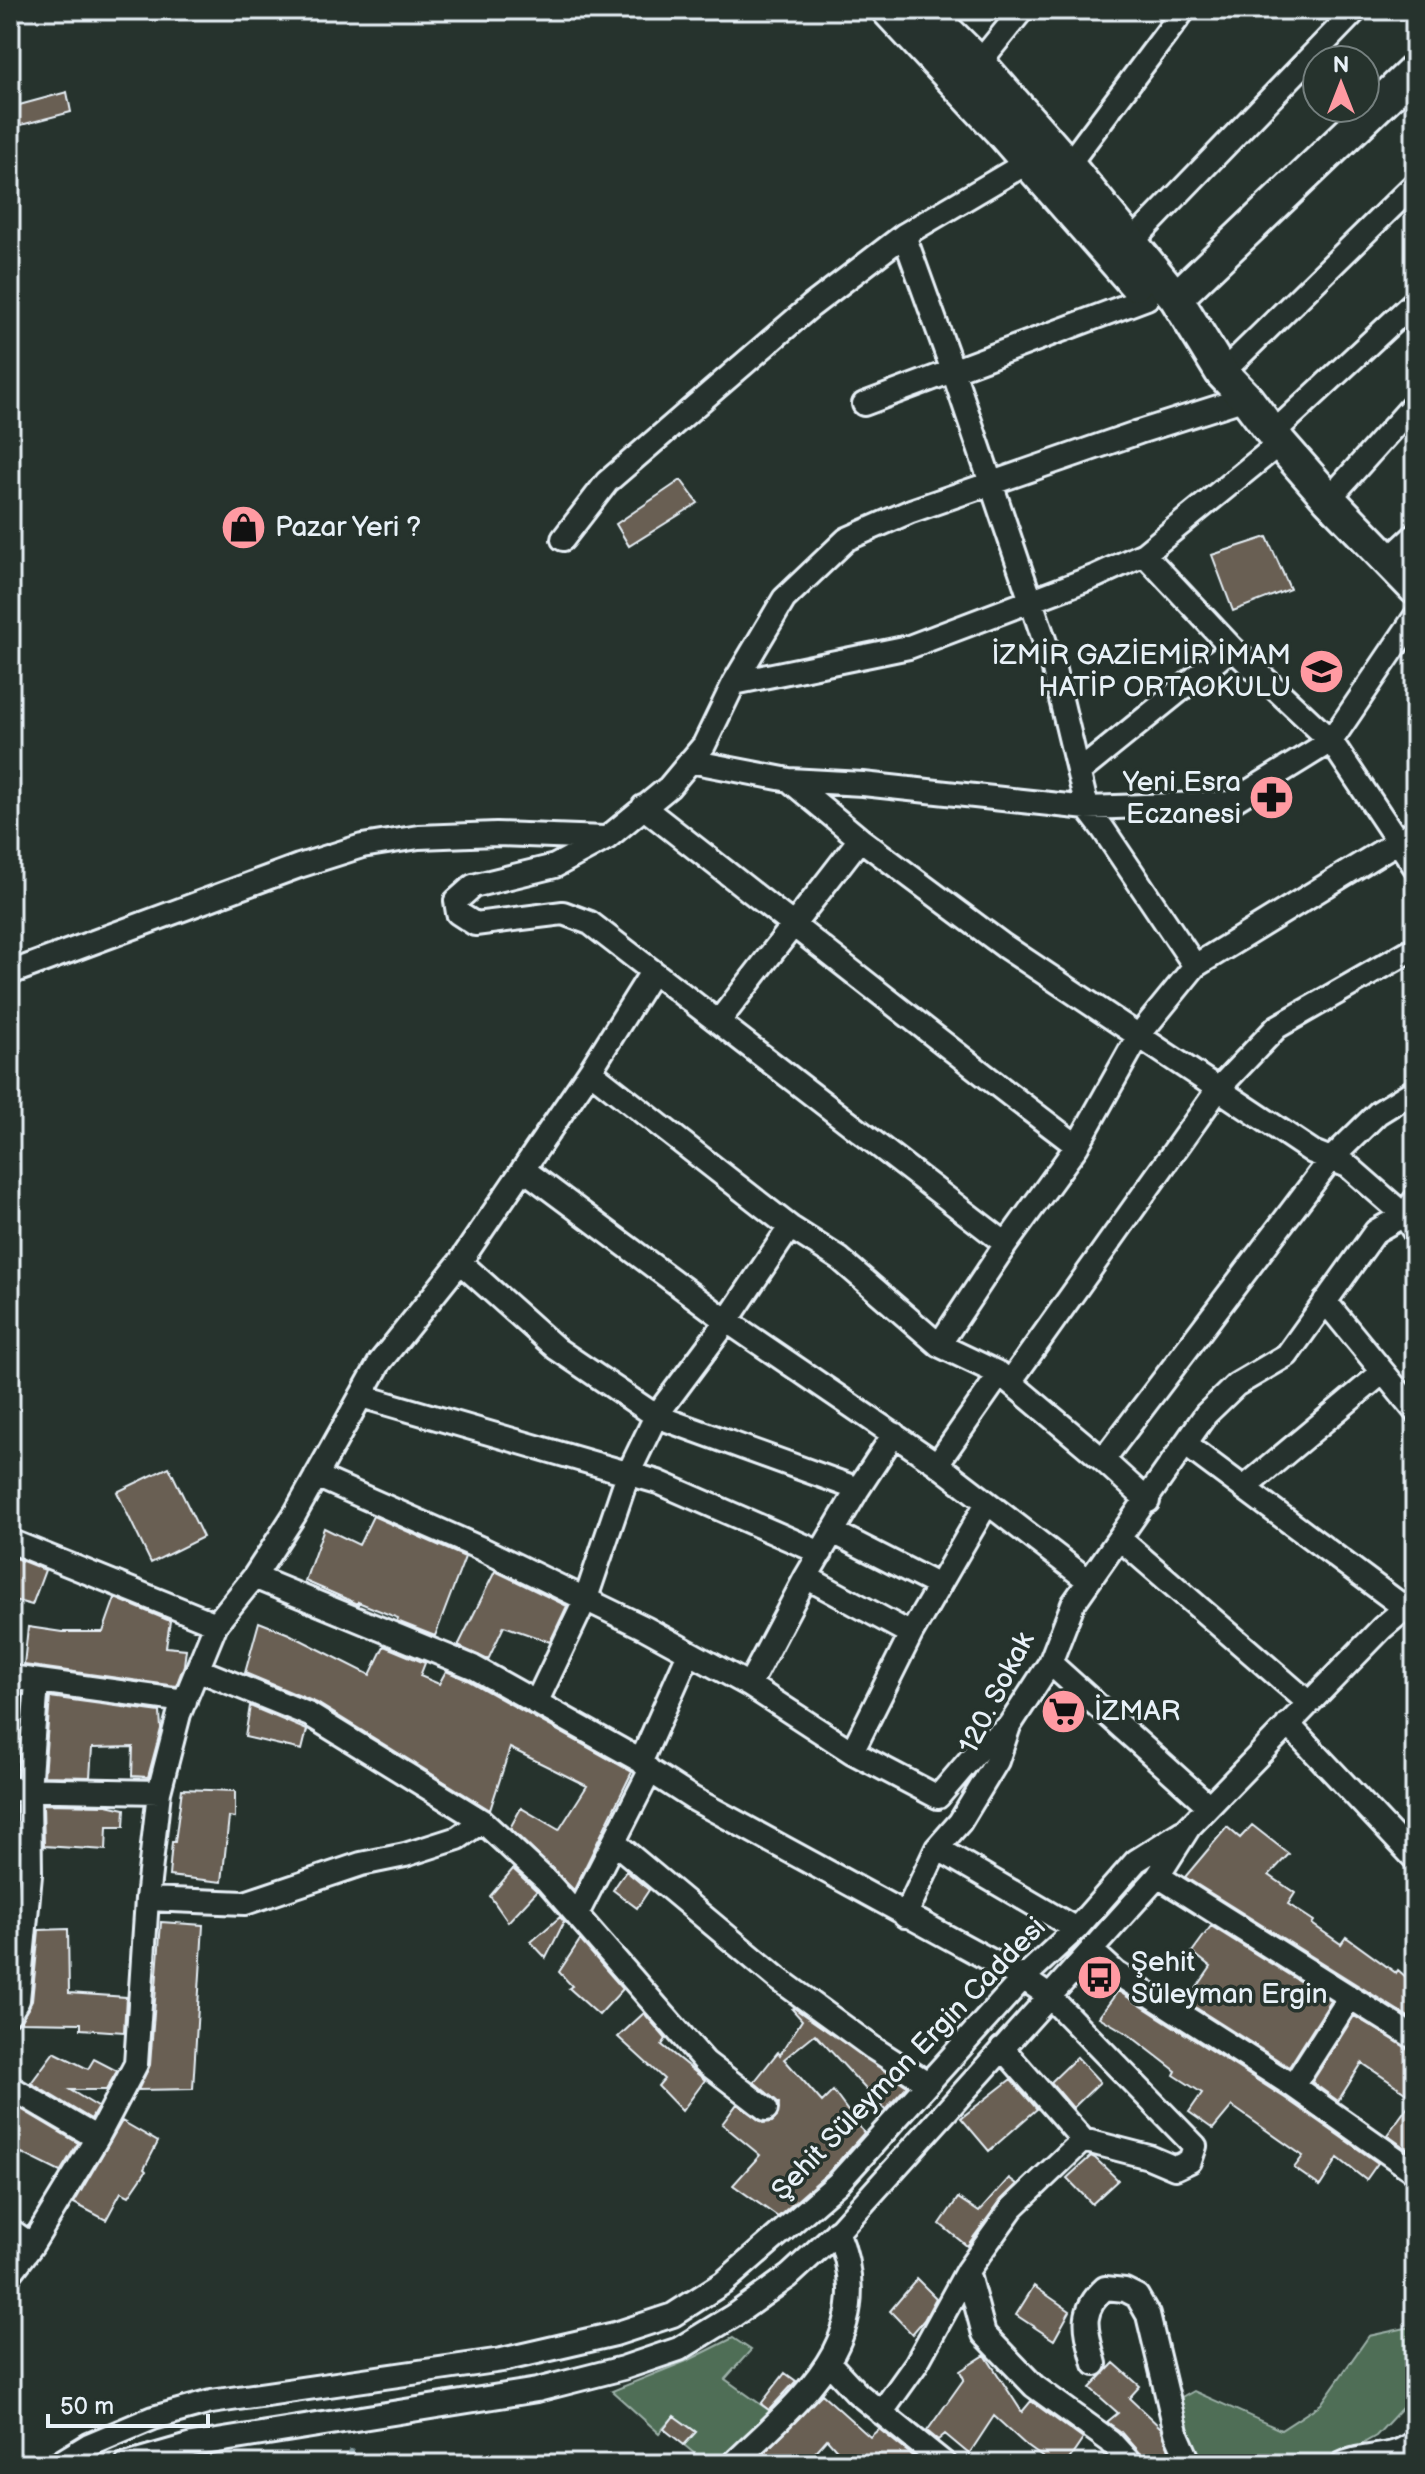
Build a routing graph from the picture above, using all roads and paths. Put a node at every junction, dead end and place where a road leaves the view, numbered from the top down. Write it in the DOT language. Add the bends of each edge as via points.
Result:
graph roads {
  1 [pos="888,10"];
  2 [pos="925,10"];
  3 [pos="1022,10"];
  4 [pos="1184,10"];
  5 [pos="1356,10"];
  6 [pos="979,63"];
  7 [pos="1415,70"];
  8 [pos="1028,162"];
  9 [pos="1068,165"];
  10 [pos="1415,184"];
  11 [pos="904,235"];
  12 [pos="1130,244"];
  13 [pos="1162,298"];
  14 [pos="1415,301"];
  15 [pos="1215,362"];
  16 [pos="953,371"];
  17 [pos="1246,398"];
  18 [pos="1415,403"];
  19 [pos="864,404"];
  20 [pos="1276,438"];
  21 [pos="992,483"];
  22 [pos="1329,499"];
  23 [pos="1415,535"];
  24 [pos="563,539"];
  25 [pos="1144,554"];
  26 [pos="1388,560"];
  27 [pos="1415,588"];
  28 [pos="1032,602"];
  29 [pos="1415,617"];
  30 [pos="1232,648"];
  31 [pos="734,683"];
  32 [pos="1331,741"];
  33 [pos="690,761"];
  34 [pos="1079,772"];
  35 [pos="789,780"];
  36 [pos="643,807"];
  37 [pos="1087,808"];
  38 [pos="1406,837"];
  39 [pos="607,838"];
  40 [pos="860,839"];
  41 [pos="1415,867"];
  42 [pos="794,925"];
  43 [pos="1415,948"];
  44 [pos="1195,966"];
  45 [pos="652,972"];
  46 [pos="10,973"];
  47 [pos="719,1021"];
  48 [pos="1139,1035"];
  49 [pos="590,1071"];
  50 [pos="1219,1088"];
  51 [pos="1415,1090"];
  52 [pos="1077,1146"];
  53 [pos="1331,1159"];
  54 [pos="523,1169"];
  55 [pos="1411,1216"];
  56 [pos="790,1227"];
  57 [pos="1006,1244"];
  58 [pos="460,1262"];
  59 [pos="1325,1301"];
  60 [pos="727,1321"];
  61 [pos="939,1345"];
  62 [pos="1383,1372"];
  63 [pos="1005,1378"];
  64 [pos="361,1396"];
  65 [pos="1415,1411"];
  66 [pos="656,1416"];
  67 [pos="894,1434"];
  68 [pos="1186,1445"];
  69 [pos="1103,1460"];
  70 [pos="937,1464"];
  71 [pos="628,1474"];
  72 [pos="316,1476"];
  73 [pos="1244,1488"];
  74 [pos="858,1489"];
  75 [pos="1148,1501"];
  76 [pos="987,1503"];
  77 [pos="833,1532"];
  78 [pos="1120,1539"];
  79 [pos="10,1541"];
  80 [pos="821,1553"];
  81 [pos="254,1577"];
  82 [pos="806,1577"];
  83 [pos="1089,1581"];
  84 [pos="939,1586"];
  85 [pos="586,1598"];
  86 [pos="1410,1604"];
  87 [pos="216,1624"];
  88 [pos="911,1634"];
  89 [pos="689,1653"];
  90 [pos="1050,1663"];
  91 [pos="199,1670"];
  92 [pos="10,1677"];
  93 [pos="37,1682"];
  94 [pos="749,1685"];
  95 [pos="185,1701"];
  96 [pos="536,1703"];
  97 [pos="1309,1703"];
  98 [pos="1288,1724"];
  99 [pos="1009,1726"];
  100 [pos="852,1752"];
  101 [pos="646,1766"];
  102 [pos="19,1790"];
  103 [pos="159,1792"];
  104 [pos="1209,1806"];
  105 [pos="482,1821"];
  106 [pos="1189,1827"];
  107 [pos="614,1842"];
  108 [pos="937,1848"];
  109 [pos="1415,1859"];
  110 [pos="1158,1876"];
  111 [pos="147,1899"];
  112 [pos="577,1914"];
  113 [pos="905,1916"];
  114 [pos="1076,1929"];
  115 [pos="1091,1950"];
  116 [pos="1023,1978"];
  117 [pos="1049,1996"];
  118 [pos="1350,1997"];
  119 [pos="10,2013"];
  120 [pos="1415,2038"];
  121 [pos="1002,2048"];
  122 [pos="926,2082"];
  123 [pos="1293,2086"];
  124 [pos="10,2087"];
  125 [pos="766,2109"];
  126 [pos="97,2138"];
  127 [pos="1083,2140"];
  128 [pos="1415,2172"];
  129 [pos="10,2230"];
  130 [pos="837,2231"];
  131 [pos="32,2245"];
  132 [pos="967,2271"];
  133 [pos="10,2274"];
  134 [pos="830,2364"];
  135 [pos="1095,2364"];
  136 [pos="881,2413"];
  137 [pos="1415,2441"];
  138 [pos="58,2464"];
  139 [pos="126,2464"];
  140 [pos="733,2464"];
  141 [pos="945,2464"];
  142 [pos="1131,2464"];
  143 [pos="1190,2464"];
  144 [pos="1342,2464"];
  1 -- 8 [label="main road"];
  2 -- 6 [label="main road"];
  3 -- 6 [label="street"];
  4 -- 9 [label="street"];
  5 -- 12 [label="street"];
  6 -- 9 [label="main road"];
  7 -- 13 [label="main road"];
  8 -- 11 [label="street"];
  8 -- 13 [label="main road"];
  9 -- 12 [label="main road"];
  10 -- 15 [label="street"];
  11 -- 16 [label="street"];
  11 -- 24 [label="street" via="811,306 607,482"];
  12 -- 13 [label="main road"];
  13 -- 15 [label="main road"];
  13 -- 16 [label="street"];
  14 -- 20 [label="street"];
  15 -- 17 [label="main road"];
  16 -- 19 [label="street"];
  16 -- 21 [label="street"];
  17 -- 20 [label="main road"];
  17 -- 21 [label="street"];
  18 -- 22 [label="street"];
  20 -- 22 [label="main road"];
  20 -- 25 [label="street"];
  21 -- 28 [label="street"];
  21 -- 31 [label="street" via="847,539 784,599"];
  22 -- 26 [label="main road"];
  23 -- 26 [label="street"];
  25 -- 28 [label="street"];
  25 -- 30 [label="street"];
  26 -- 27 [label="main road"];
  28 -- 31 [label="street" via="909,647"];
  28 -- 34 [label="street"];
  29 -- 32 [label="street"];
  30 -- 32 [label="street"];
  30 -- 34 [label="street"];
  31 -- 33 [label="street" via="704,745"];
  32 -- 37 [label="street" via="1230,803"];
  32 -- 38 [label="street"];
  33 -- 35 [label="street"];
  33 -- 36 [label="street"];
  34 -- 37 [label="street"];
  35 -- 37 [label="street"];
  35 -- 40 [label="street"];
  36 -- 39 [label="street"];
  36 -- 42 [label="street"];
  37 -- 44 [label="street"];
  38 -- 41 [label="street"];
  38 -- 44 [label="street"];
  39 -- 45 [label="street" via="555,866 473,886 456,901 458,913 475,924 563,913 590,923"];
  39 -- 46 [label="street" via="496,834 362,846"];
  40 -- 42 [label="street"];
  40 -- 48 [label="street" via="1004,946"];
  42 -- 47 [label="street"];
  42 -- 52 [label="street"];
  43 -- 50 [label="street" via="1277,1027"];
  44 -- 48 [label="street"];
  45 -- 47 [label="street"];
  45 -- 49 [label="street"];
  47 -- 57 [label="street"];
  48 -- 50 [label="street"];
  48 -- 52 [label="street"];
  49 -- 54 [label="street"];
  49 -- 56 [label="street"];
  50 -- 53 [label="street"];
  50 -- 63 [label="street"];
  51 -- 53 [label="street" via="1378,1113"];
  52 -- 57 [label="street"];
  53 -- 55 [label="street" via="1348,1166"];
  53 -- 69 [label="street"];
  54 -- 58 [label="street"];
  54 -- 60 [label="street"];
  55 -- 59 [label="street, 120. Sokak" via="1376,1231"];
  56 -- 60 [label="street"];
  56 -- 61 [label="street" via="840,1259"];
  57 -- 61 [label="street"];
  58 -- 64 [label="street" via="380,1362"];
  58 -- 66 [label="street" via="557,1349"];
  59 -- 62 [label="street"];
  59 -- 68 [label="street, 120. Sokak" via="1287,1355 1236,1385 1206,1414"];
  60 -- 66 [label="street"];
  60 -- 67 [label="street"];
  61 -- 63 [label="street"];
  62 -- 65 [label="street"];
  62 -- 73 [label="street"];
  63 -- 69 [label="street"];
  63 -- 70 [label="street"];
  64 -- 71 [label="street"];
  64 -- 72 [label="street"];
  66 -- 71 [label="street"];
  66 -- 74 [label="street"];
  67 -- 70 [label="street"];
  67 -- 74 [label="street"];
  68 -- 73 [label="street"];
  68 -- 75 [label="street, 120. Sokak"];
  69 -- 75 [label="street"];
  70 -- 76 [label="street"];
  71 -- 80 [label="street"];
  71 -- 85 [label="street"];
  72 -- 81 [label="street"];
  72 -- 85 [label="street"];
  73 -- 86 [label="street"];
  74 -- 77 [label="street"];
  75 -- 78 [label="street, 120. Sokak"];
  76 -- 83 [label="street"];
  76 -- 84 [label="street"];
  77 -- 80 [label="street"];
  77 -- 84 [label="street"];
  78 -- 83 [label="street, 120. Sokak"];
  78 -- 97 [label="street"];
  79 -- 87 [label="street"];
  80 -- 82 [label="street"];
  81 -- 87 [label="street"];
  81 -- 96 [label="street" via="473,1667"];
  82 -- 88 [label="street"];
  82 -- 94 [label="street"];
  83 -- 90 [label="street, 120. Sokak" via="1073,1604"];
  84 -- 88 [label="street"];
  85 -- 89 [label="street"];
  85 -- 96 [label="street"];
  86 -- 97 [label="street, Şehit Süleyman Ergin Caddesi"];
  87 -- 91 [label="street"];
  88 -- 100 [label="street"];
  89 -- 94 [label="street"];
  89 -- 101 [label="street"];
  90 -- 99 [label="street, 120. Sokak"];
  90 -- 104 [label="street"];
  91 -- 95 [label="street"];
  91 -- 105 [label="street" via="310,1715"];
  92 -- 93 [label="street"];
  93 -- 95 [label="street"];
  93 -- 102 [label="street"];
  94 -- 100 [label="street"];
  95 -- 103 [label="street"];
  96 -- 101 [label="street"];
  97 -- 98 [label="street, Şehit Süleyman Ergin Caddesi"];
  98 -- 104 [label="street, Şehit Süleyman Ergin Caddesi"];
  98 -- 109 [label="street"];
  99 -- 100 [label="street" via="979,1749 938,1797"];
  99 -- 108 [label="street, 120. Sokak" via="997,1761 960,1822"];
  101 -- 107 [label="street"];
  101 -- 113 [label="street" via="692,1798"];
  102 -- 103 [label="street"];
  102 -- 119 [label="street" via="30,1875 18,2000"];
  103 -- 111 [label="street"];
  104 -- 106 [label="street, Şehit Süleyman Ergin Caddesi"];
  105 -- 111 [label="street" via="458,1838 245,1903"];
  105 -- 112 [label="street"];
  106 -- 110 [label="street, Şehit Süleyman Ergin Caddesi"];
  106 -- 114 [label="street, Şehit Süleyman Ergin Caddesi" via="1136,1861"];
  107 -- 112 [label="street"];
  107 -- 122 [label="street" via="777,1978"];
  108 -- 113 [label="street, 120. Sokak"];
  108 -- 114 [label="street"];
  110 -- 115 [label="street, Şehit Süleyman Ergin Caddesi"];
  110 -- 118 [label="street"];
  111 -- 126 [label="street" via="136,2064"];
  112 -- 125 [label="street" via="705,2062"];
  113 -- 116 [label="street"];
  114 -- 116 [label="street, Şehit Süleyman Ergin Caddesi"];
  115 -- 117 [label="street, Şehit Süleyman Ergin Caddesi"];
  115 -- 123 [label="street" via="1116,1973"];
  116 -- 117 [label="street"];
  116 -- 122 [label="street, Şehit Süleyman Ergin Caddesi"];
  117 -- 121 [label="street, Şehit Süleyman Ergin Caddesi"];
  117 -- 127 [label="street" via="1195,2146 1190,2161 1175,2168"];
  118 -- 120 [label="street"];
  118 -- 123 [label="street"];
  121 -- 127 [label="street"];
  121 -- 130 [label="street, Şehit Süleyman Ergin Caddesi"];
  122 -- 138 [label="street, Şehit Süleyman Ergin Caddesi" via="826,2193 723,2283 673,2315 502,2360 211,2402 153,2418"];
  123 -- 128 [label="street"];
  124 -- 126 [label="street"];
  126 -- 131 [label="street"];
  127 -- 132 [label="street" via="1012,2208"];
  129 -- 131 [label="street"];
  130 -- 134 [label="street" via="851,2286 846,2326"];
  130 -- 139 [label="street, Şehit Süleyman Ergin Caddesi" via="789,2276 733,2316 679,2349 623,2368 537,2390 192,2445"];
  131 -- 133 [label="street"];
  132 -- 136 [label="street" via="916,2364"];
  132 -- 142 [label="street" via="984,2334 1034,2386 1110,2441"];
  134 -- 136 [label="street"];
  134 -- 140 [label="street"];
  135 -- 143 [label="street" via="1084,2324 1092,2299 1105,2288 1137,2296 1148,2315 1176,2432"];
  136 -- 141 [label="street"];
  137 -- 144 [label="street" via="1387,2456"];
}
